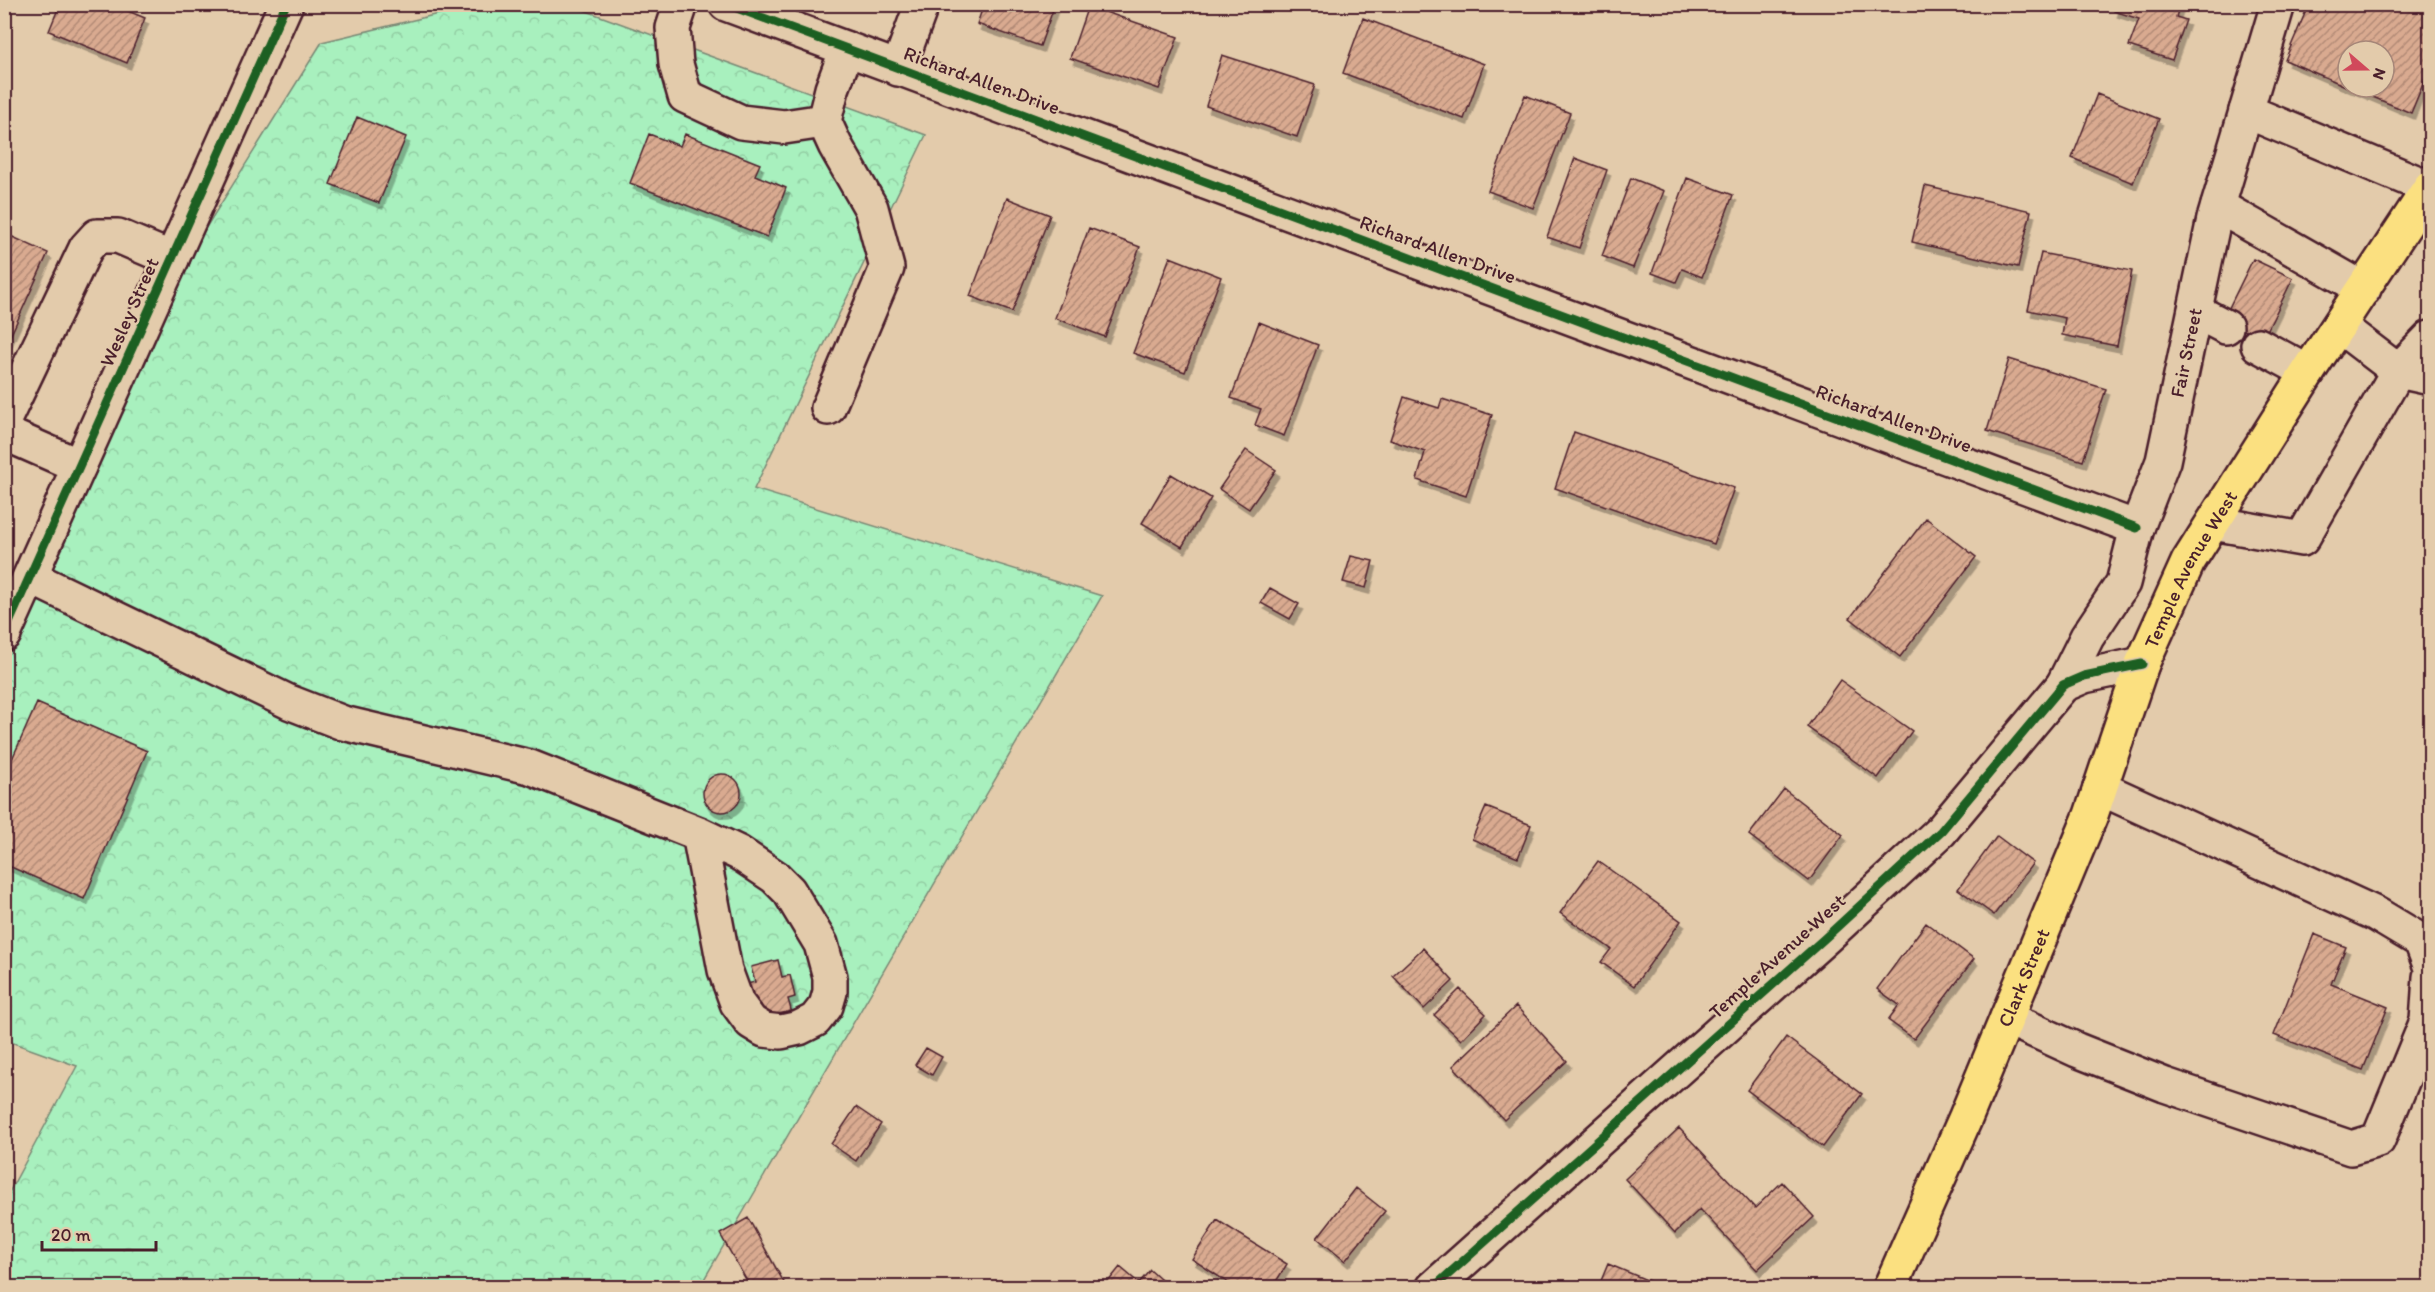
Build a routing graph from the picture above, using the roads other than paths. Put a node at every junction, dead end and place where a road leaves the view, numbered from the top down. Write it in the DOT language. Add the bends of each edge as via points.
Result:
graph roads {
  1 [pos="286,4"];
  2 [pos="681,4"];
  3 [pos="726,4"];
  4 [pos="922,4"];
  5 [pos="2278,4"];
  6 [pos="847,49"];
  7 [pos="898,69"];
  8 [pos="2246,111"];
  9 [pos="824,121"];
  10 [pos="2430,188"];
  11 [pos="2218,206"];
  12 [pos="172,259"];
  13 [pos="2364,289"];
  14 [pos="2195,311"];
  15 [pos="2339,326"];
  16 [pos="2226,327"];
  17 [pos="2430,338"];
  18 [pos="2258,345"];
  19 [pos="2398,371"];
  20 [pos="2307,372"];
  21 [pos="2430,378"];
  22 [pos="828,408"];
  23 [pos="4,420"];
  24 [pos="4,434"];
  25 [pos="79,466"];
  26 [pos="2213,523"];
  27 [pos="2137,528"];
  28 [pos="30,576"];
  29 [pos="4,634"];
  30 [pos="2142,664"];
  31 [pos="2062,685"];
  32 [pos="2100,789"];
  33 [pos="699,834"];
  34 [pos="2430,965"];
  35 [pos="2430,977"];
  36 [pos="2007,1018"];
  37 [pos="1433,1287"];
  38 [pos="1890,1287"];
  1 -- 12 [label="street, Wesley Street"];
  2 -- 9 [label="street" via="673,28 676,64 685,96 741,122 784,127"];
  3 -- 6 [label="street, Richard Allen Drive"];
  4 -- 7 [label="street"];
  5 -- 8 [label="street, Fair Street"];
  6 -- 7 [label="street, Richard Allen Drive"];
  6 -- 9 [label="street" via="831,89"];
  7 -- 27 [label="street, Richard Allen Drive"];
  8 -- 10 [label="street"];
  8 -- 11 [label="street, Fair Street"];
  9 -- 22 [label="street" via="871,208 887,268"];
  10 -- 13 [label="main road, Temple Avenue West"];
  11 -- 13 [label="street"];
  11 -- 14 [label="street, Fair Street"];
  12 -- 23 [label="street" via="118,236 97,236 86,248"];
  12 -- 25 [label="street, Wesley Street"];
  13 -- 15 [label="main road, Temple Avenue West"];
  14 -- 16 [label="street"];
  14 -- 27 [label="street, Fair Street" via="2163,461"];
  15 -- 19 [label="street"];
  15 -- 20 [label="main road, Temple Avenue West"];
  17 -- 19 [label="street"];
  18 -- 20 [label="street"];
  19 -- 21 [label="street"];
  19 -- 26 [label="street" via="2302,539"];
  20 -- 26 [label="main road, Temple Avenue West"];
  24 -- 25 [label="street"];
  25 -- 28 [label="street, Wesley Street"];
  26 -- 30 [label="main road, Temple Avenue West" via="2188,562"];
  27 -- 31 [label="street, Fair Street" via="2123,583 2087,637"];
  28 -- 29 [label="street, Wesley Street"];
  28 -- 33 [label="street" via="289,702 343,723 530,768"];
  30 -- 31 [label="street, Temple Avenue West" via="2084,676"];
  30 -- 32 [label="main road, Clark Street"];
  31 -- 37 [label="street, Temple Avenue West" via="1941,831"];
  32 -- 34 [label="street" via="2376,914 2421,941"];
  32 -- 36 [label="main road, Clark Street"];
  33 -- 33 [label="street" via="758,864 799,905 821,944 830,977 826,1006 815,1020 799,1029 764,1030 751,1022 737,1003 725,970"];
  35 -- 36 [label="street" via="2427,1021 2378,1140 2351,1148 2165,1085"];
  36 -- 38 [label="main road, Clark Street"];
}
